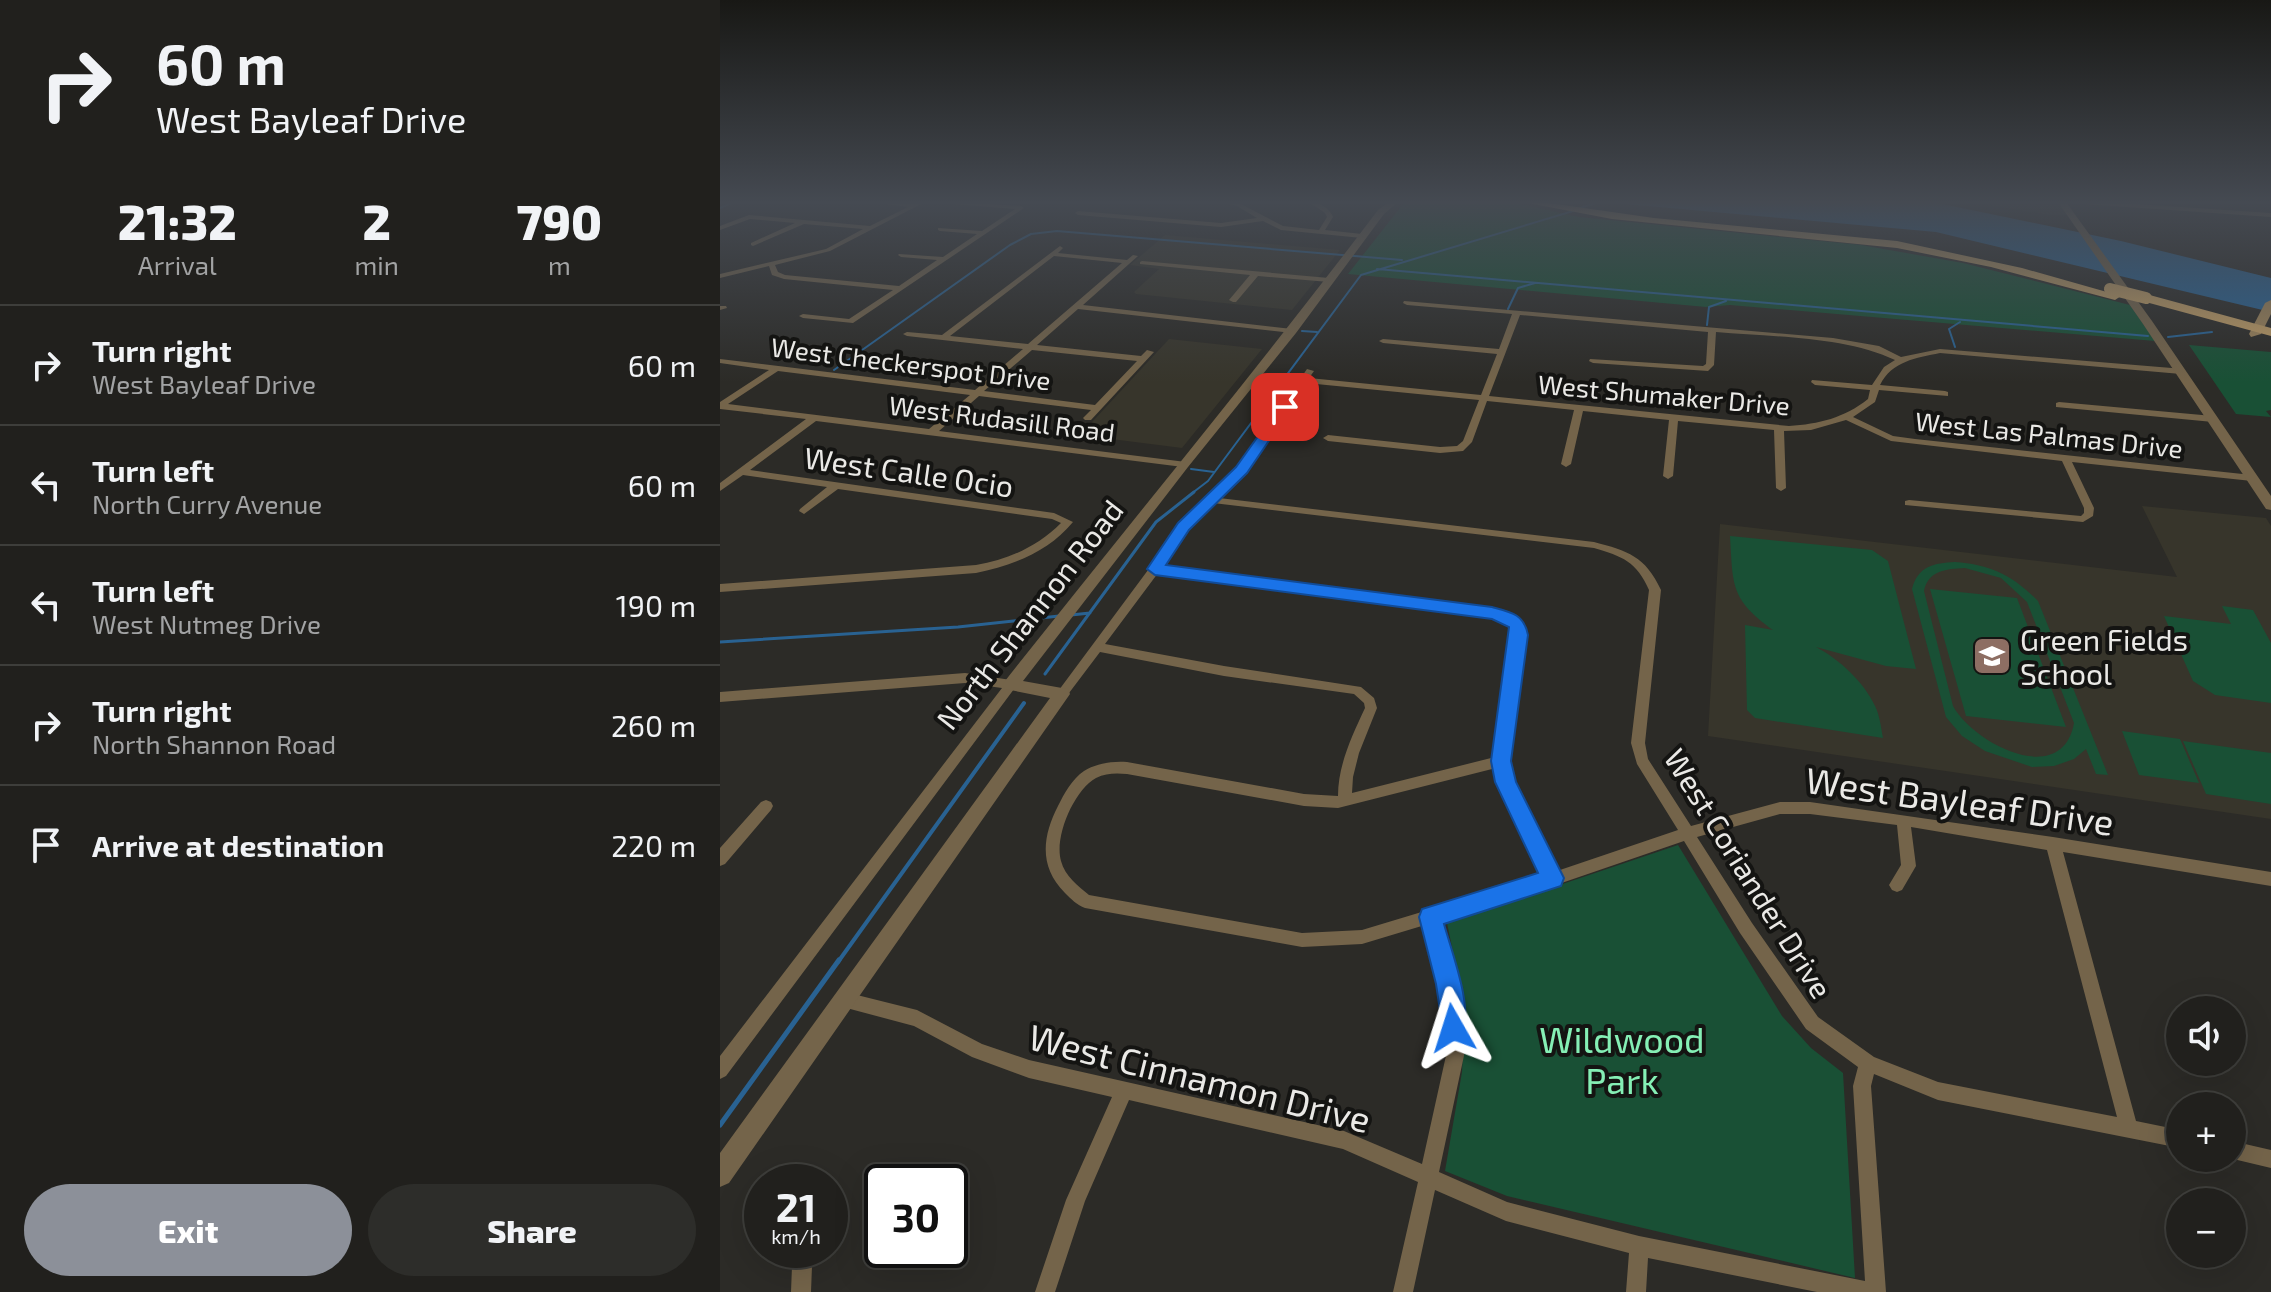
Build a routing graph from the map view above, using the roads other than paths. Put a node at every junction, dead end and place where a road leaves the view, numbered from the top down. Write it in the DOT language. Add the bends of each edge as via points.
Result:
graph roads {
  1 [pos="782,262"];
  2 [pos="940,262"];
  3 [pos="1041,262"];
  4 [pos="1132,262"];
  5 [pos="1156,262"];
  6 [pos="1343,262"];
  7 [pos="1986,262"];
  8 [pos="2104,262"];
  9 [pos="772,265"];
  10 [pos="1256,273"];
  11 [pos="720,276"];
  12 [pos="1329,280"];
  13 [pos="900,288"];
  14 [pos="1233,300"];
  15 [pos="1407,303"];
  16 [pos="2271,303"];
  17 [pos="1076,307"];
  18 [pos="1517,312"];
  19 [pos="803,316"];
  20 [pos="2262,328"];
  21 [pos="1712,330"];
  22 [pos="1292,331"];
  23 [pos="907,334"];
  24 [pos="943,338"];
  25 [pos="2271,339"];
  26 [pos="1383,341"];
  27 [pos="1031,347"];
  28 [pos="1500,352"];
  29 [pos="1901,360"];
  30 [pos="720,361"];
  31 [pos="1593,361"];
  32 [pos="777,368"];
  33 [pos="2181,371"];
  34 [pos="1815,382"];
  35 [pos="1874,388"];
  36 [pos="977,393"];
  37 [pos="1945,394"];
  38 [pos="1484,398"];
  39 [pos="2059,405"];
  40 [pos="720,406"];
  41 [pos="1097,408"];
  42 [pos="1579,408"];
  43 [pos="815,417"];
  44 [pos="1846,417"];
  45 [pos="1088,418"];
  46 [pos="1674,418"];
  47 [pos="2213,419"];
  48 [pos="1779,428"];
  49 [pos="932,432"];
  50 [pos="1328,438"];
  51 [pos="2066,459"];
  52 [pos="1183,464"];
  53 [pos="1566,464"];
  54 [pos="741,472"];
  55 [pos="1668,476"];
  56 [pos="2252,478"];
  57 [pos="836,485"];
  58 [pos="720,488"];
  59 [pos="1781,488"];
  60 [pos="1211,500"];
  61 [pos="1909,503"];
  62 [pos="2271,506"];
  63 [pos="804,511"];
  64 [pos="1155,569"];
  65 [pos="720,588"];
  66 [pos="1097,647"];
  67 [pos="1011,685"];
  68 [pos="1062,694"];
  69 [pos="720,697"];
  70 [pos="1501,761"];
  71 [pos="1345,801"];
  72 [pos="766,806"];
  73 [pos="1903,820"];
  74 [pos="1688,833"];
  75 [pos="2053,843"];
  76 [pos="720,859"];
  77 [pos="1553,878"];
  78 [pos="2271,879"];
  79 [pos="1897,885"];
  80 [pos="1431,917"];
  81 [pos="845,1000"];
  82 [pos="1868,1063"];
  83 [pos="720,1070"];
  84 [pos="1124,1090"];
  85 [pos="2129,1129"];
  86 [pos="2166,1136"];
  87 [pos="2246,1153"];
  88 [pos="2271,1159"];
  89 [pos="720,1174"];
  90 [pos="1428,1175"];
  91 [pos="1639,1246"];
  92 [pos="802,1268"];
  93 [pos="801,1292"];
  94 [pos="1045,1292"];
  95 [pos="1403,1292"];
  96 [pos="1636,1292"];
  97 [pos="1867,1292"];
  98 [pos="1876,1292"];
  1 -- 9 [label="street"];
  2 -- 13 [label="street"];
  3 -- 24 [label="street"];
  4 -- 17 [label="street"];
  5 -- 10 [label="street"];
  6 -- 12 [label="street, North Shannon Road"];
  7 -- 20 [label="main road"];
  8 -- 33 [label="street"];
  9 -- 11 [label="street"];
  9 -- 13 [label="street" via="784,277"];
  10 -- 12 [label="street"];
  10 -- 14 [label="street"];
  12 -- 22 [label="street, North Shannon Road"];
  13 -- 19 [label="street" via="850,321"];
  15 -- 18 [label="street"];
  16 -- 20 [label="main road"];
  17 -- 22 [label="street"];
  17 -- 27 [label="street"];
  18 -- 21 [label="street"];
  18 -- 28 [label="street"];
  20 -- 25 [label="main road"];
  21 -- 29 [label="street" via="1857,343"];
  21 -- 31 [label="street" via="1709,370"];
  22 -- 52 [label="street, North Shannon Road"];
  23 -- 24 [label="street"];
  24 -- 27 [label="street"];
  26 -- 28 [label="street"];
  27 -- 36 [label="street"];
  27 -- 41 [label="street" via="1147,355"];
  28 -- 38 [label="street"];
  29 -- 33 [label="street" via="1959,351"];
  29 -- 35 [label="street, West Shumaker Drive" via="1879,375"];
  30 -- 32 [label="street, West Checkerspot Drive"];
  32 -- 36 [label="street, West Checkerspot Drive"];
  32 -- 40 [label="street"];
  33 -- 47 [label="street"];
  34 -- 35 [label="street"];
  35 -- 37 [label="street"];
  35 -- 44 [label="street, West Shumaker Drive" via="1872,400"];
  36 -- 41 [label="street, West Checkerspot Drive"];
  36 -- 49 [label="street"];
  38 -- 42 [label="street, West Shumaker Drive"];
  38 -- 50 [label="street" via="1461,451"];
  38 -- 60 [label="street, West Shumaker Drive" via="1307,375 1242,470"];
  39 -- 47 [label="street"];
  40 -- 43 [label="street, West Rudasill Road"];
  41 -- 45 [label="street"];
  42 -- 46 [label="street, West Shumaker Drive"];
  42 -- 53 [label="street"];
  43 -- 49 [label="street, West Rudasill Road"];
  43 -- 54 [label="street"];
  44 -- 48 [label="street, West Shumaker Drive" via="1815,428"];
  44 -- 51 [label="street, West Las Palmas Drive" via="1891,438"];
  46 -- 48 [label="street, West Shumaker Drive"];
  46 -- 55 [label="street"];
  47 -- 56 [label="street"];
  48 -- 59 [label="street"];
  49 -- 52 [label="street, West Rudasill Road"];
  51 -- 56 [label="street, West Las Palmas Drive"];
  51 -- 61 [label="street" via="2091,520"];
  52 -- 67 [label="street, North Shannon Road"];
  54 -- 57 [label="street, West Calle Ocio"];
  54 -- 58 [label="street"];
  56 -- 62 [label="street"];
  57 -- 63 [label="street"];
  57 -- 65 [label="street, West Calle Ocio" via="1068,522 1034,552 1008,564"];
  60 -- 64 [label="street" via="1183,526"];
  60 -- 74 [label="street, West Coriander Drive" via="1594,545 1626,554 1647,569 1655,590 1638,743 1642,760"];
  64 -- 66 [label="street"];
  64 -- 70 [label="street" via="1492,613 1518,623"];
  66 -- 68 [label="street"];
  66 -- 71 [label="street" via="1357,690 1371,697 1352,754"];
  67 -- 68 [label="street"];
  67 -- 69 [label="street" via="965,678"];
  67 -- 83 [label="street, North Shannon Road"];
  68 -- 81 [label="street"];
  70 -- 71 [label="street"];
  70 -- 77 [label="street"];
  71 -- 80 [label="street, West Bayleaf Drive" via="1304,800 1103,762 1084,779 1053,828 1052,857 1062,882 1085,901 1302,940 1362,937"];
  72 -- 76 [label="street"];
  73 -- 74 [label="street, West Bayleaf Drive" via="1780,808"];
  73 -- 75 [label="street, West Bayleaf Drive"];
  73 -- 79 [label="street" via="1909,866"];
  74 -- 77 [label="street, West Bayleaf Drive"];
  74 -- 82 [label="street, West Coriander Drive" via="1812,1023"];
  75 -- 78 [label="street, West Bayleaf Drive"];
  75 -- 85 [label="street"];
  77 -- 80 [label="street, West Bayleaf Drive"];
  80 -- 90 [label="street" via="1448,984 1456,1051"];
  81 -- 84 [label="street, West Cinnamon Drive" via="917,1018 1003,1061"];
  81 -- 89 [label="street"];
  82 -- 85 [label="street, West Coriander Drive" via="1938,1091"];
  82 -- 98 [label="street" via="1862,1086"];
  84 -- 90 [label="street, West Cinnamon Drive" via="1344,1140"];
  84 -- 94 [label="street" via="1076,1200"];
  85 -- 86 [label="street, West Coriander Drive"];
  87 -- 88 [label="street"];
  90 -- 91 [label="street, West Cinnamon Drive" via="1506,1211"];
  90 -- 95 [label="street"];
  91 -- 96 [label="street"];
  91 -- 97 [label="street, West Cinnamon Drive"];
  92 -- 93 [label="street"];
}
